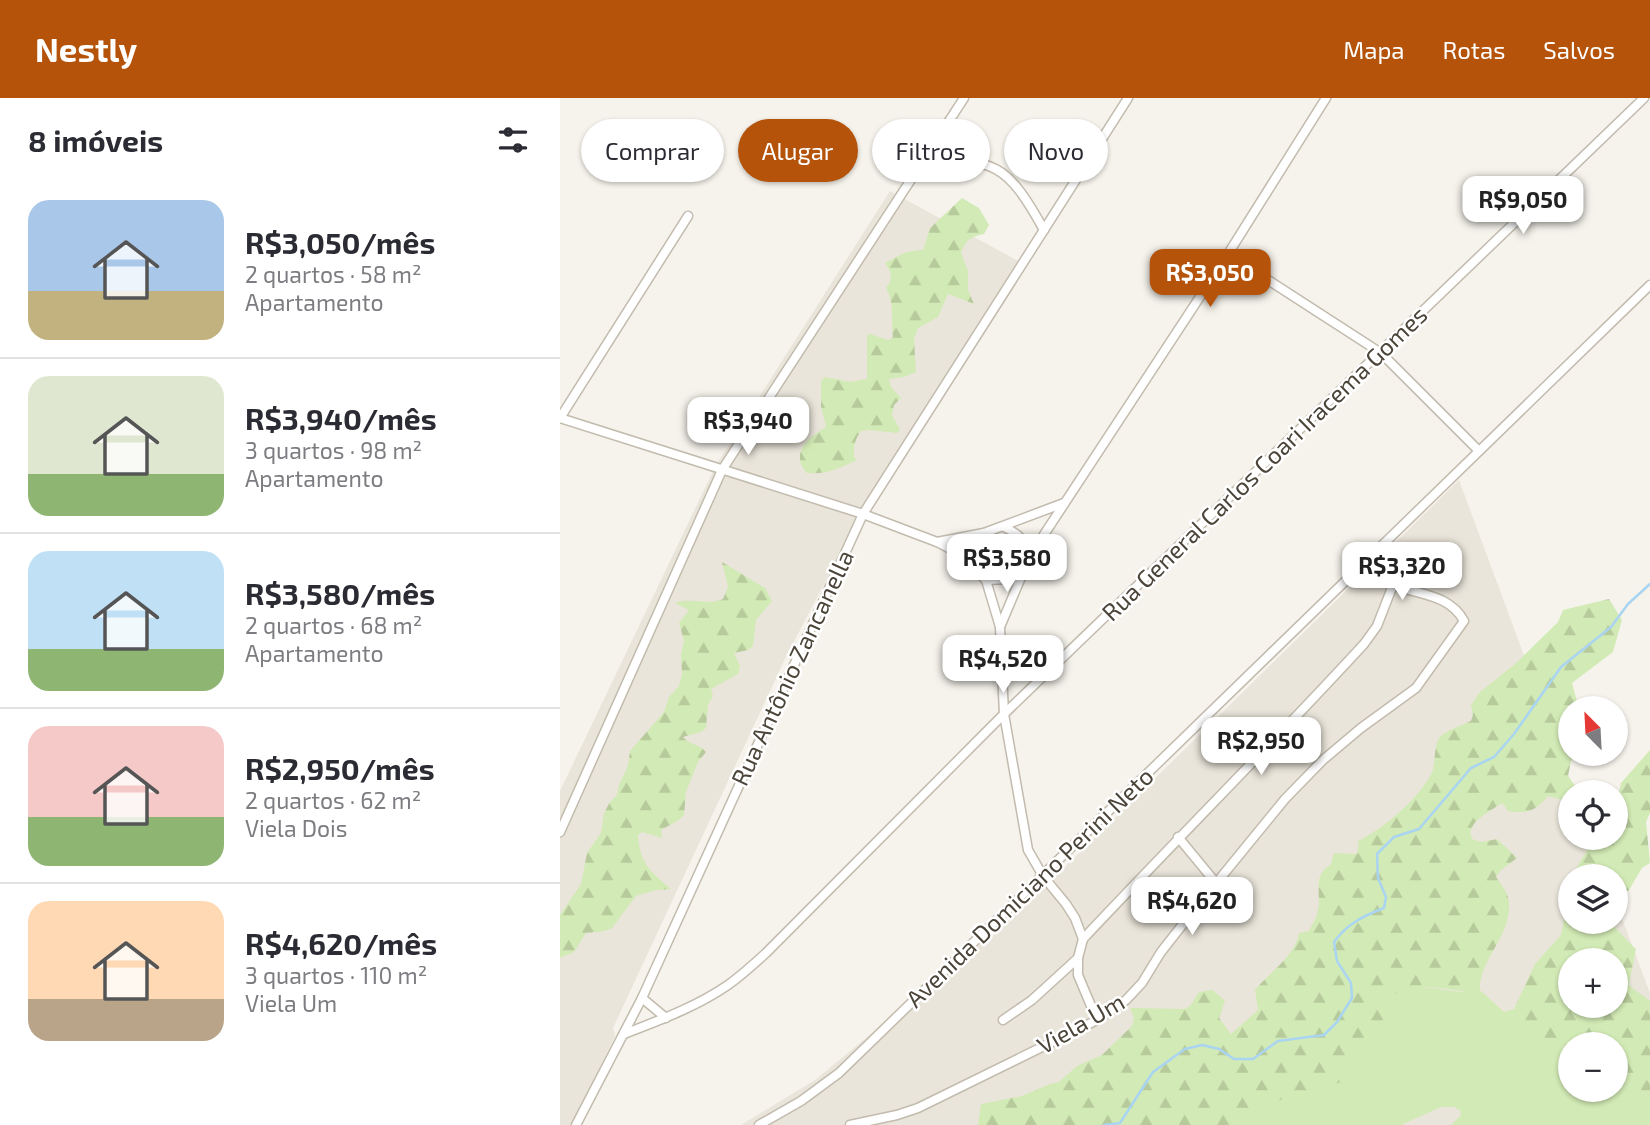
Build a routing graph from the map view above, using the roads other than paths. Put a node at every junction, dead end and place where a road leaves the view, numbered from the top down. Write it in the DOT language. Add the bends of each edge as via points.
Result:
graph roads {
  1 [pos="964,98"];
  2 [pos="1128,98"];
  3 [pos="1326,98"];
  4 [pos="1644,98"];
  5 [pos="951,119"];
  6 [pos="990,166"];
  7 [pos="911,182"];
  8 [pos="688,216"];
  9 [pos="1044,230"];
  10 [pos="1228,254"];
  11 [pos="1650,285"];
  12 [pos="1381,353"];
  13 [pos="560,418"];
  14 [pos="1479,451"];
  15 [pos="722,470"];
  16 [pos="1066,502"];
  17 [pos="863,514"];
  18 [pos="1004,527"];
  19 [pos="984,533"];
  20 [pos="937,542"];
  21 [pos="1030,556"];
  22 [pos="1365,561"];
  23 [pos="972,565"];
  24 [pos="1021,573"];
  25 [pos="986,580"];
  26 [pos="1393,584"];
  27 [pos="1000,627"];
  28 [pos="1004,714"];
  29 [pos="560,832"];
  30 [pos="1178,837"];
  31 [pos="1043,876"];
  32 [pos="1216,883"];
  33 [pos="1083,939"];
  34 [pos="1078,958"];
  35 [pos="642,998"];
  36 [pos="666,1018"];
  37 [pos="1003,1020"];
  38 [pos="1097,1020"];
  39 [pos="624,1034"];
  40 [pos="576,1125"];
  41 [pos="758,1125"];
  42 [pos="850,1125"];
  1 -- 5 [label="street"];
  2 -- 9 [label="street, Rua Antônio Zancanella"];
  3 -- 10 [label="street"];
  4 -- 12 [label="street, Rua General Carlos Coari Iracema Gomes"];
  6 -- 9 [label="street" via="1013,183"];
  7 -- 15 [label="street"];
  8 -- 13 [label="street"];
  9 -- 17 [label="street, Rua Antônio Zancanella"];
  10 -- 12 [label="street"];
  10 -- 16 [label="street"];
  11 -- 14 [label="street, Avenida Domiciano Perini Neto"];
  12 -- 14 [label="street"];
  12 -- 28 [label="street, Rua General Carlos Coari Iracema Gomes"];
  13 -- 15 [label="street"];
  14 -- 22 [label="street, Avenida Domiciano Perini Neto"];
  15 -- 17 [label="street"];
  15 -- 29 [label="street"];
  16 -- 18 [label="street"];
  16 -- 21 [label="street"];
  17 -- 20 [label="street"];
  17 -- 35 [label="street, Rua Antônio Zancanella"];
  18 -- 19 [label="street"];
  18 -- 21 [label="street" via="1018,533"];
  19 -- 20 [label="street"];
  19 -- 23 [label="street" via="972,552"];
  20 -- 23 [label="street"];
  21 -- 24 [label="street"];
  22 -- 26 [label="street"];
  22 -- 31 [label="street, Avenida Domiciano Perini Neto"];
  23 -- 25 [label="street"];
  24 -- 25 [label="street" via="1009,579"];
  24 -- 27 [label="street"];
  25 -- 27 [label="street"];
  26 -- 30 [label="street" via="1377,626 1364,645"];
  26 -- 32 [label="street, Viela Um" via="1439,598 1457,609 1464,621 1416,688 1323,760"];
  27 -- 28 [label="street"];
  28 -- 31 [label="street" via="1028,850"];
  28 -- 36 [label="street, Rua General Carlos Coari Iracema Gomes" via="766,953 730,984"];
  30 -- 32 [label="street"];
  30 -- 33 [label="street"];
  31 -- 33 [label="street" via="1066,904"];
  31 -- 41 [label="street, Avenida Domiciano Perini Neto" via="839,1073"];
  32 -- 38 [label="street, Viela Um" via="1161,952 1142,984"];
  33 -- 34 [label="street"];
  34 -- 37 [label="street"];
  34 -- 38 [label="street" via="1078,975"];
  35 -- 36 [label="street"];
  35 -- 39 [label="street, Rua Antônio Zancanella"];
  36 -- 39 [label="street, Rua General Carlos Coari Iracema Gomes"];
  38 -- 42 [label="street, Viela Um" via="918,1108"];
  39 -- 40 [label="street, Rua Antônio Zancanella"];
}
